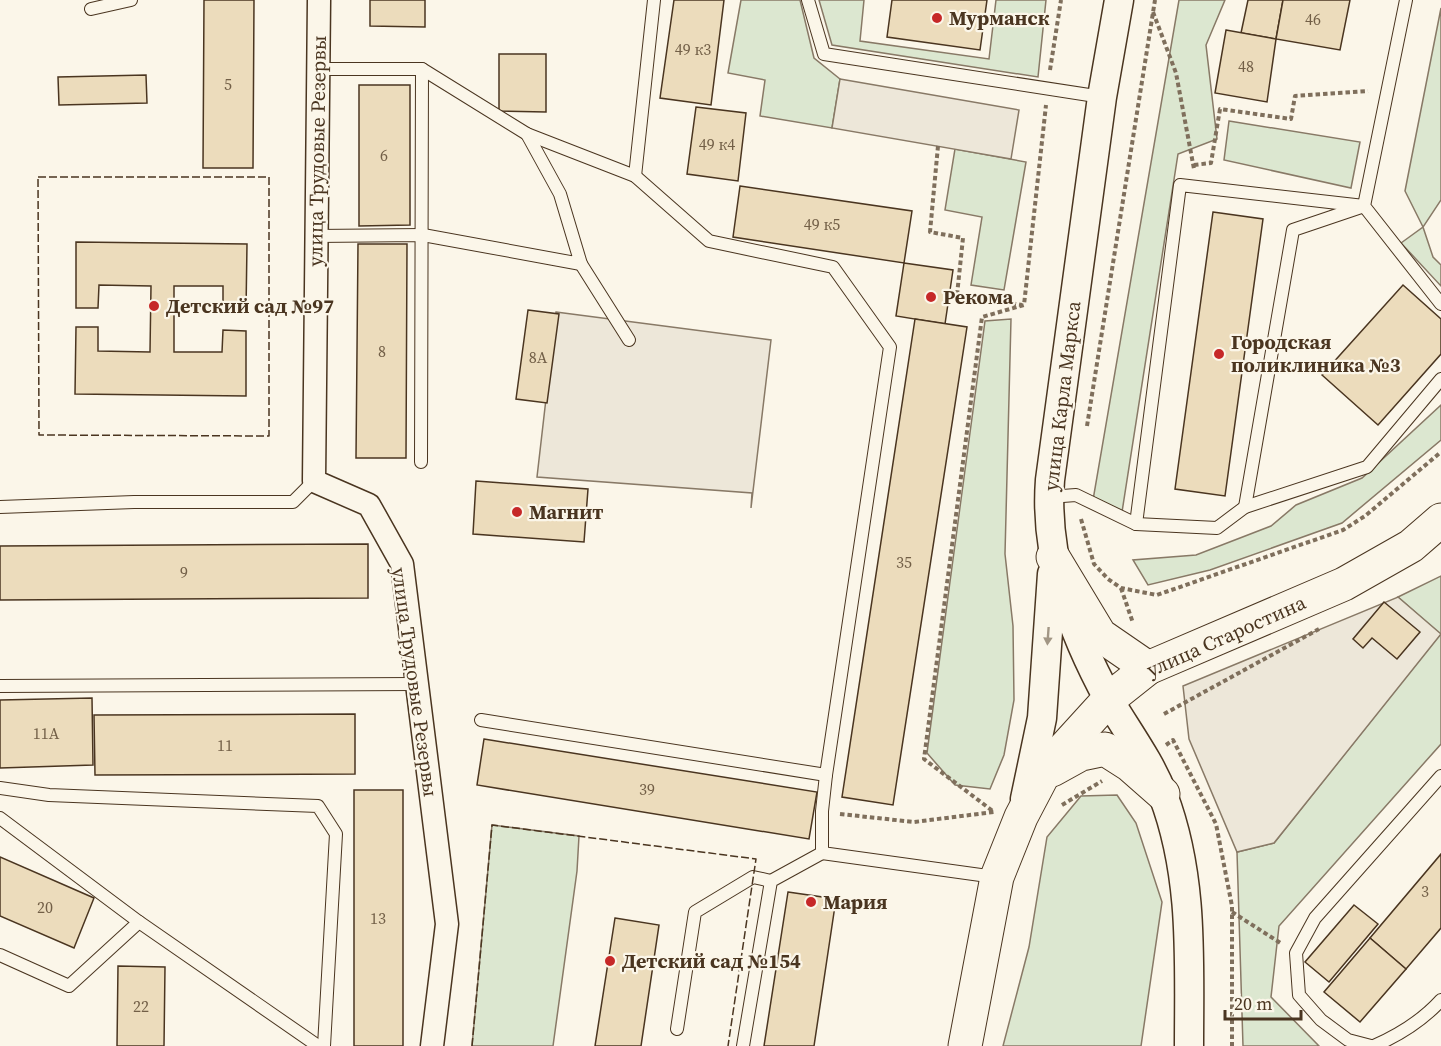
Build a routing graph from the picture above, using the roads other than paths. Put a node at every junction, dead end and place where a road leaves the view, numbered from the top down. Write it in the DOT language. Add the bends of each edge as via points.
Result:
graph roads {
  1 [pos="131,0"];
  2 [pos="318,0"];
  3 [pos="654,0"];
  4 [pos="808,0"];
  5 [pos="1119,0"];
  6 [pos="1406,0"];
  7 [pos="92,9"];
  8 [pos="319,69"];
  9 [pos="422,69"];
  10 [pos="1102,98"];
  11 [pos="526,134"];
  12 [pos="635,176"];
  13 [pos="1365,206"];
  14 [pos="315,236"];
  15 [pos="423,236"];
  16 [pos="581,264"];
  17 [pos="1441,304"];
  18 [pos="628,340"];
  19 [pos="1441,379"];
  20 [pos="421,462"];
  21 [pos="314,481"];
  22 [pos="1063,496"];
  23 [pos="0,507"];
  24 [pos="1245,507"];
  25 [pos="1441,520"];
  26 [pos="1136,524"];
  27 [pos="1053,557"];
  28 [pos="1148,668"];
  29 [pos="415,684"];
  30 [pos="0,686"];
  31 [pos="1109,699"];
  32 [pos="481,720"];
  33 [pos="1159,771"];
  34 [pos="826,775"];
  35 [pos="1043,775"];
  36 [pos="1441,777"];
  37 [pos="0,788"];
  38 [pos="1021,817"];
  39 [pos="0,818"];
  40 [pos="822,853"];
  41 [pos="997,877"];
  42 [pos="771,881"];
  43 [pos="139,922"];
  44 [pos="0,955"];
  45 [pos="1441,1000"];
  46 [pos="677,1029"];
  47 [pos="1350,1043"];
  48 [pos="318,1046"];
  49 [pos="324,1046"];
  50 [pos="432,1046"];
  51 [pos="743,1046"];
  52 [pos="964,1046"];
  53 [pos="1189,1046"];
  54 [pos="1373,1046"];
  1 -- 7 [label="lane"];
  2 -- 8 [label="street, улица Трудовые Резервы"];
  3 -- 12 [label="lane"];
  4 -- 10 [label="lane" via="824,54"];
  5 -- 10 [label="street, улица Карла Маркса"];
  6 -- 13 [label="lane"];
  8 -- 9 [label="lane"];
  8 -- 14 [label="street, улица Трудовые Резервы"];
  9 -- 11 [label="lane"];
  9 -- 15 [label="lane"];
  10 -- 22 [label="street, улица Карла Маркса"];
  11 -- 12 [label="lane"];
  11 -- 16 [label="lane" via="560,194"];
  12 -- 34 [label="lane" via="709,241 833,267 890,347"];
  13 -- 17 [label="lane"];
  13 -- 24 [label="lane" via="1293,230"];
  13 -- 26 [label="lane" via="1180,185"];
  14 -- 15 [label="lane"];
  14 -- 21 [label="street, улица Трудовые Резервы"];
  15 -- 16 [label="lane"];
  15 -- 20 [label="lane"];
  16 -- 18 [label="lane"];
  19 -- 24 [label="lane" via="1367,466"];
  21 -- 23 [label="lane" via="293,502"];
  21 -- 29 [label="street, улица Трудовые Резервы" via="369,505 402,564"];
  22 -- 26 [label="lane"];
  22 -- 27 [label="street, улица Карла Маркса"];
  24 -- 26 [label="lane" via="1217,528"];
  25 -- 28 [label="main road, улица Старостина" via="1411,546 1344,584"];
  27 -- 28 [label="main road" via="1100,635"];
  27 -- 31 [label="street, улица Карла Маркса" via="1077,637"];
  27 -- 38 [label="street, one-way" via="1042,718"];
  28 -- 31 [label="main road, улица Старостина"];
  29 -- 30 [label="lane"];
  29 -- 50 [label="street, улица Трудовые Резервы" via="447,924"];
  31 -- 33 [label="street, улица Карла Маркса"];
  31 -- 35 [label="main road, улица Старостина"];
  32 -- 34 [label="lane"];
  33 -- 35 [label="main road" via="1131,765 1105,749 1081,754"];
  33 -- 53 [label="street, улица Карла Маркса" via="1186,886"];
  34 -- 40 [label="lane"];
  35 -- 38 [label="main road, улица Старостина"];
  36 -- 47 [label="lane" via="1315,918 1296,953 1299,994 1321,1020"];
  37 -- 49 [label="lane" via="49,795 318,806 336,834"];
  38 -- 41 [label="main road"];
  39 -- 43 [label="lane"];
  40 -- 41 [label="lane"];
  40 -- 42 [label="lane"];
  41 -- 52 [label="main road"];
  42 -- 46 [label="lane" via="753,877 694,912"];
  42 -- 51 [label="lane"];
  43 -- 44 [label="lane" via="69,986"];
  43 -- 48 [label="lane"];
  45 -- 54 [label="lane" via="1397,1036"];
  47 -- 54 [label="lane"];
}
